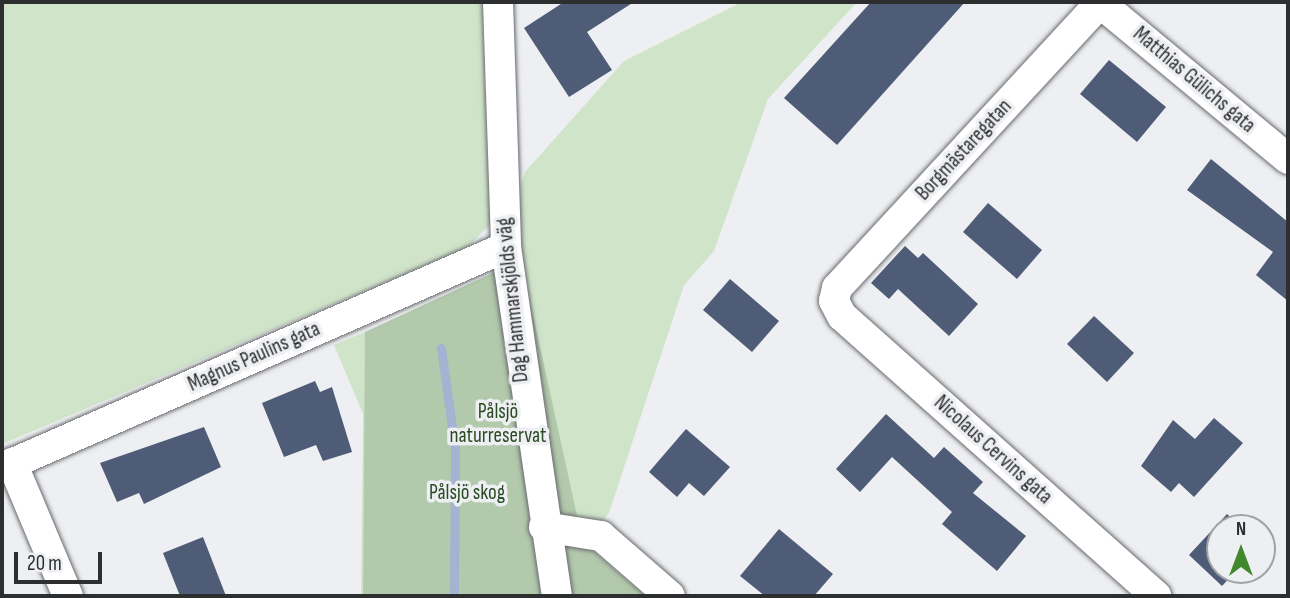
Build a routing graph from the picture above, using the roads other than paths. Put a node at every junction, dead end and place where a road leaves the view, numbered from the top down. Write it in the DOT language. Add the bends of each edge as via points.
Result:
graph roads {
  1 [pos="498,2"];
  2 [pos="1100,2"];
  3 [pos="1288,159"];
  4 [pos="506,247"];
  5 [pos="834,301"];
  6 [pos="7,465"];
  7 [pos="544,527"];
  8 [pos="68,596"];
  9 [pos="557,596"];
  10 [pos="670,596"];
  11 [pos="1156,596"];
  1 -- 4 [label="street, Dag Hammarskjölds väg"];
  2 -- 3 [label="street, Matthias Gülichs gata"];
  2 -- 5 [label="street, Borgmästaregatan" via="837,288"];
  4 -- 6 [label="street, Magnus Paulins gata"];
  4 -- 7 [label="street, Dag Hammarskjölds väg"];
  5 -- 11 [label="street, Nicolaus Cervins gata" via="842,316"];
  6 -- 8 [label="street"];
  7 -- 9 [label="street, Dag Hammarskjölds väg"];
  7 -- 10 [label="street" via="601,536"];
}
